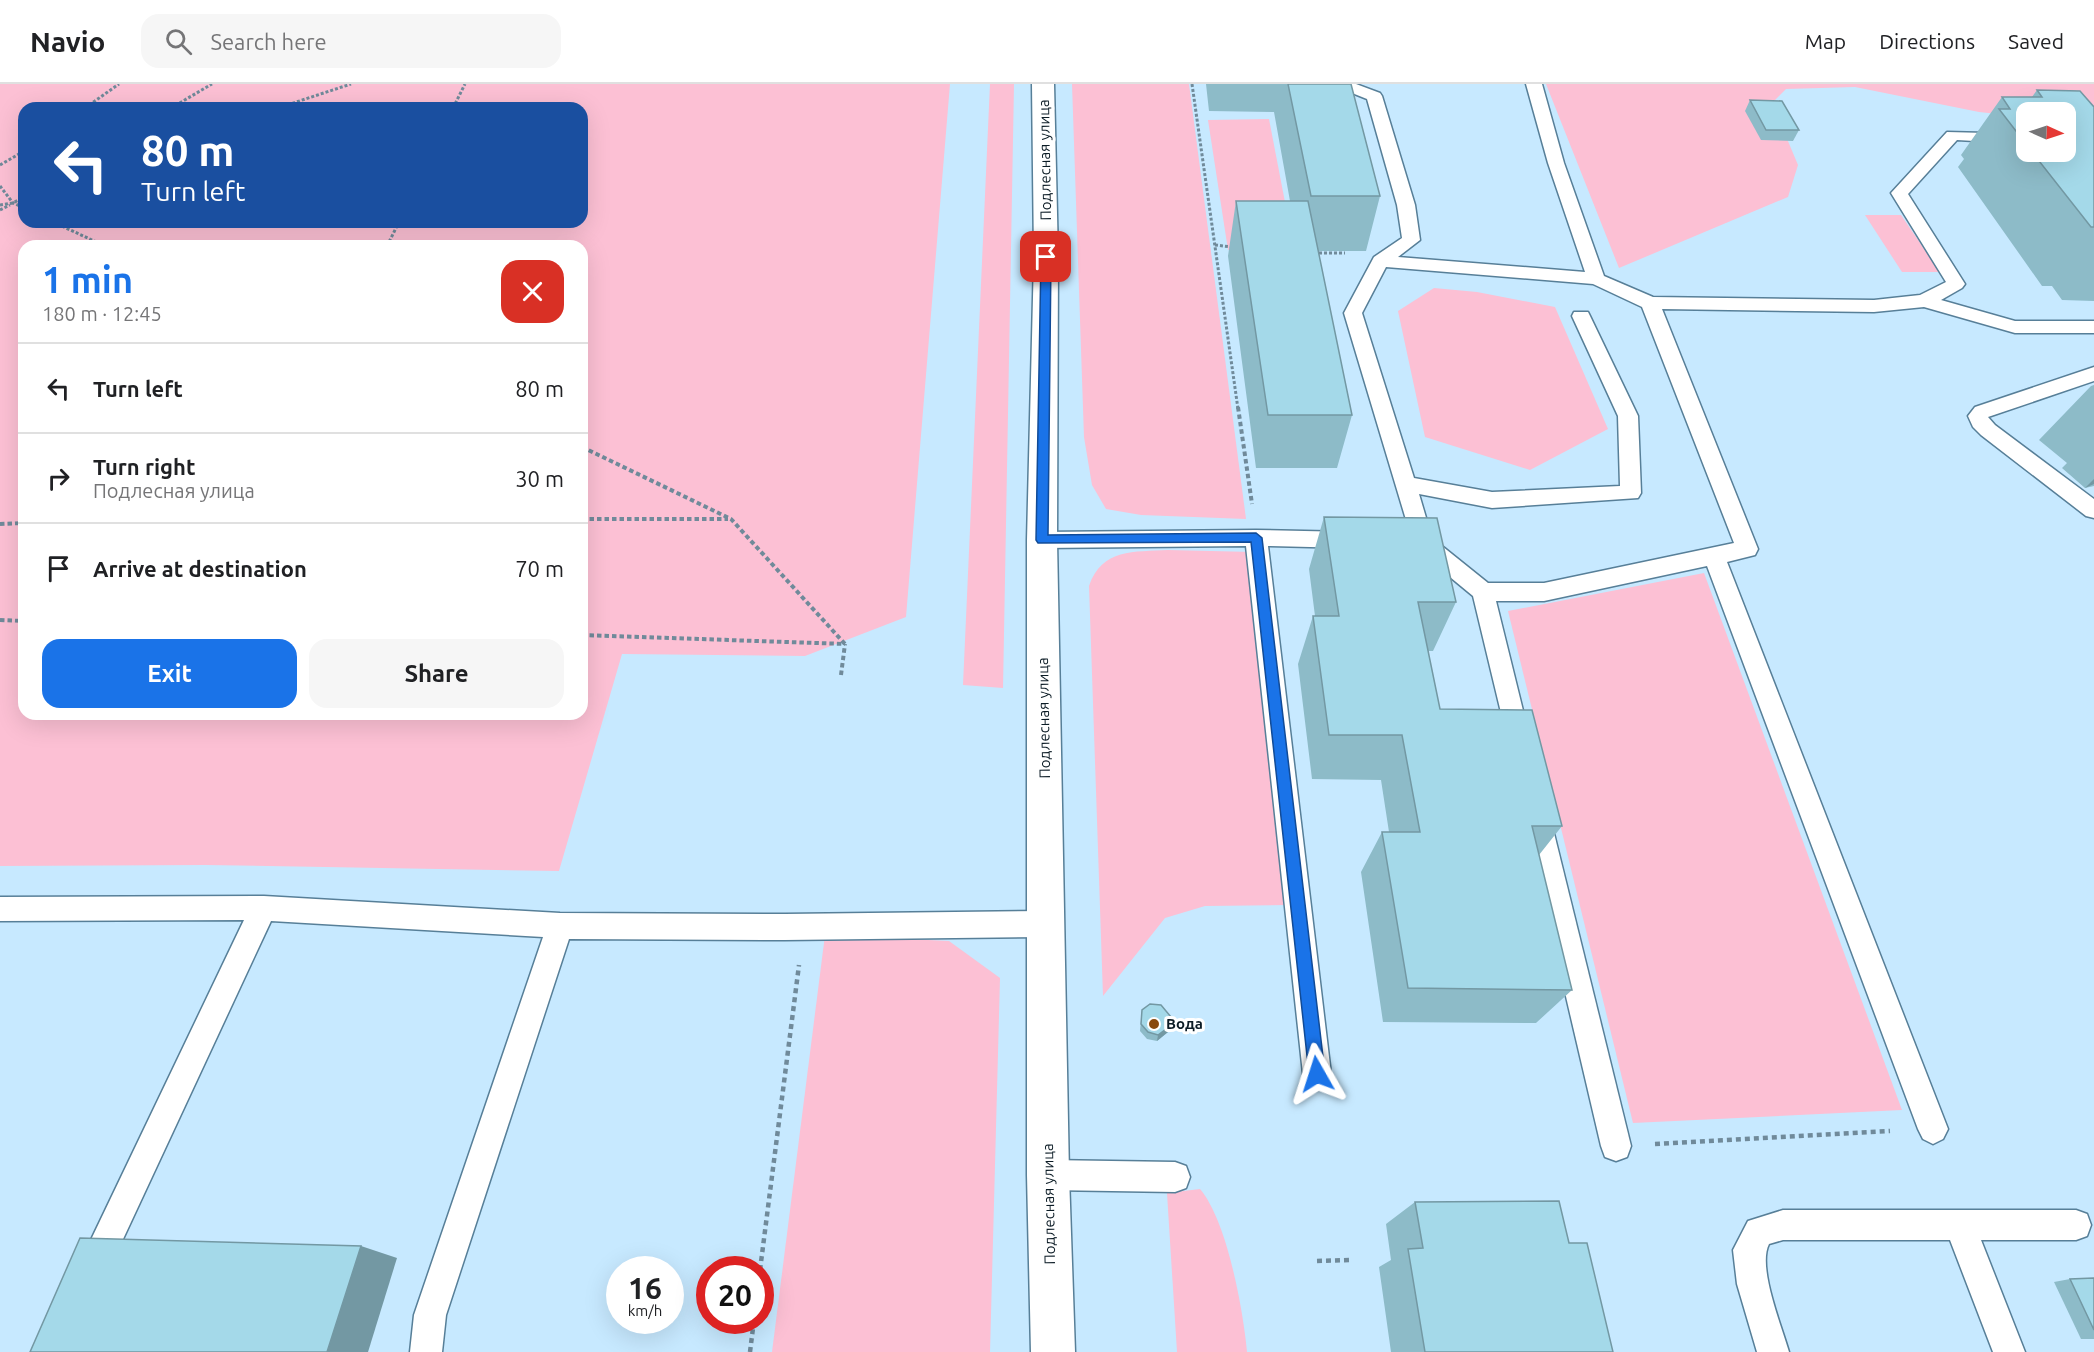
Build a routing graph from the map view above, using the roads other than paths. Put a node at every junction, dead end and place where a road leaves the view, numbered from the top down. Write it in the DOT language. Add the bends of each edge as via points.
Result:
graph roads {
  1 [pos="1043,84"];
  2 [pos="1342,84"];
  3 [pos="1534,84"];
  4 [pos="2016,138"];
  5 [pos="1380,261"];
  6 [pos="1596,279"];
  7 [pos="1924,301"];
  8 [pos="1650,303"];
  9 [pos="1581,316"];
  10 [pos="2094,327"];
  11 [pos="2094,374"];
  12 [pos="1406,484"];
  13 [pos="2094,510"];
  14 [pos="1256,538"];
  15 [pos="1042,540"];
  16 [pos="1374,540"];
  17 [pos="1714,556"];
  18 [pos="1482,592"];
  19 [pos="264,908"];
  20 [pos="0,909"];
  21 [pos="1047,924"];
  22 [pos="560,926"];
  23 [pos="1317,1074"];
  24 [pos="1933,1129"];
  25 [pos="1616,1146"];
  26 [pos="1048,1174"];
  27 [pos="1175,1178"];
  28 [pos="1959,1225"];
  29 [pos="2076,1225"];
  30 [pos="84,1287"];
  31 [pos="426,1352"];
  32 [pos="1053,1352"];
  33 [pos="1773,1352"];
  34 [pos="2009,1352"];
  1 -- 15 [label="main road, Подлесная улица" via="1046,257"];
  2 -- 5 [label="lane" via="1374,96 1406,205 1411,240"];
  3 -- 6 [label="lane" via="1556,164"];
  4 -- 7 [label="lane" via="1953,135 1899,193 1956,284"];
  5 -- 6 [label="lane"];
  5 -- 12 [label="lane" via="1353,313"];
  6 -- 8 [label="lane"];
  7 -- 8 [label="lane" via="1874,306"];
  7 -- 10 [label="lane" via="2015,327"];
  8 -- 17 [label="lane" via="1747,549"];
  9 -- 12 [label="lane" via="1628,416 1630,493 1492,500"];
  11 -- 13 [label="lane" via="1978,416 1988,430"];
  12 -- 18 [label="lane" via="1421,533 1409,541"];
  14 -- 15 [label="lane"];
  14 -- 16 [label="lane"];
  14 -- 23 [label="lane"];
  15 -- 21 [label="main road, Подлесная улица"];
  17 -- 18 [label="lane" via="1544,592"];
  17 -- 24 [label="lane"];
  18 -- 25 [label="lane"];
  19 -- 20 [label="lane"];
  19 -- 22 [label="lane"];
  19 -- 30 [label="lane"];
  21 -- 22 [label="lane"];
  21 -- 26 [label="main road, Подлесная улица"];
  22 -- 31 [label="lane" via="430,1315"];
  26 -- 27 [label="lane"];
  26 -- 32 [label="main road, Подлесная улица"];
  28 -- 29 [label="lane"];
  28 -- 33 [label="lane" via="1783,1225 1759,1232 1749,1250 1753,1284"];
  28 -- 34 [label="lane"];
}
